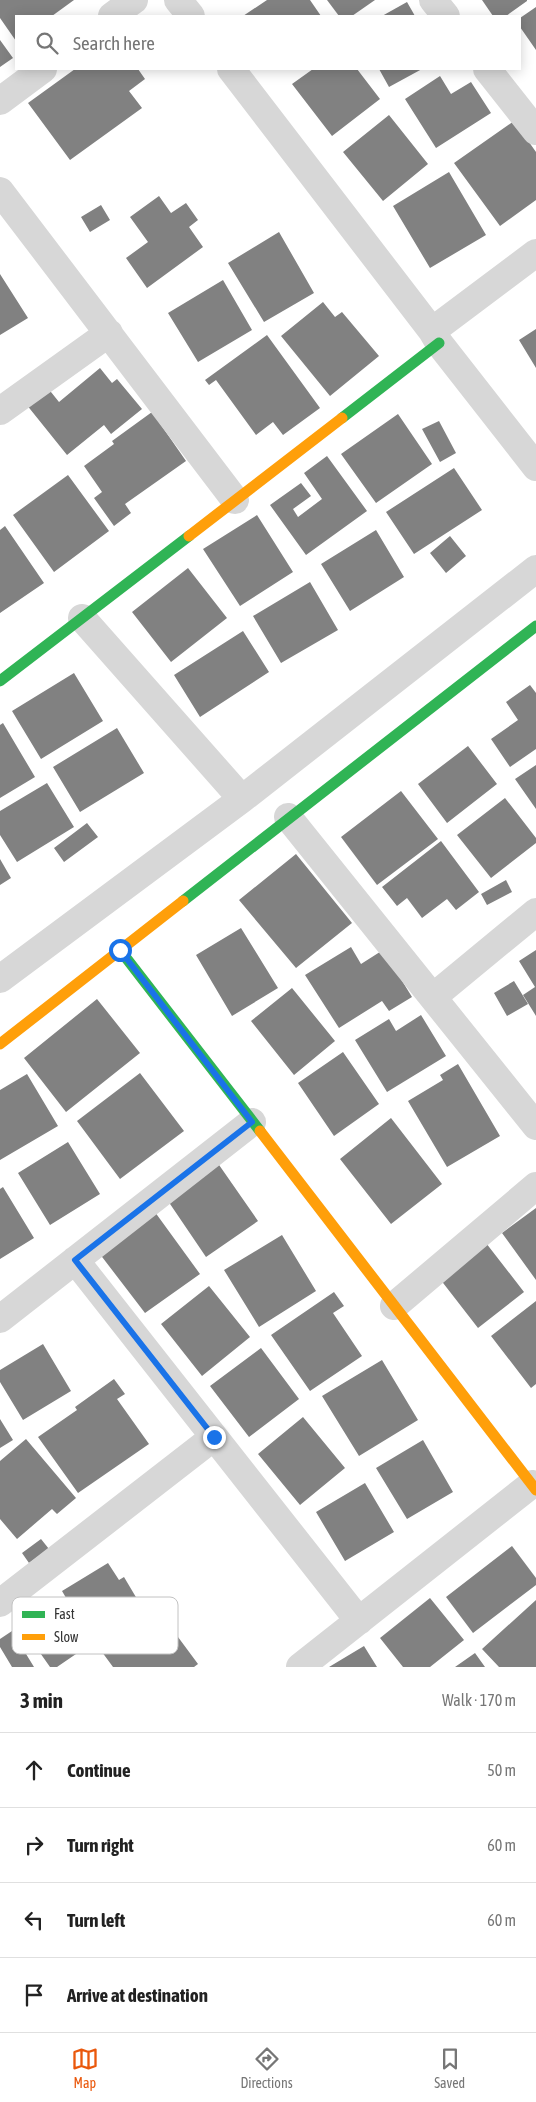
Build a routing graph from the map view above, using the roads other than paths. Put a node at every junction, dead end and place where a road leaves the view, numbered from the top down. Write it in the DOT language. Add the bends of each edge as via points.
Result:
graph roads {
  1 [pos="134,0"];
  2 [pos="178,0"];
  3 [pos="433,0"];
  4 [pos="113,15"];
  5 [pos="190,15"];
  6 [pos="445,15"];
  7 [pos="42,70"];
  8 [pos="232,70"];
  9 [pos="488,70"];
  10 [pos="0,101"];
  11 [pos="536,131"];
  12 [pos="0,191"];
  13 [pos="536,254"];
  14 [pos="109,333"];
  15 [pos="436,337"];
  16 [pos="0,411"];
  17 [pos="536,467"];
  18 [pos="235,500"];
  19 [pos="536,569"];
  20 [pos="82,618"];
  21 [pos="536,626"];
  22 [pos="0,680"];
  23 [pos="242,798"];
  24 [pos="288,817"];
  25 [pos="536,912"];
  26 [pos="120,950"];
  27 [pos="0,979"];
  28 [pos="433,997"];
  29 [pos="0,1044"];
  30 [pos="252,1122"];
  31 [pos="536,1126"];
  32 [pos="536,1186"];
  33 [pos="75,1260"];
  34 [pos="394,1306"];
  35 [pos="0,1318"];
  36 [pos="214,1437"];
  37 [pos="534,1487"];
  38 [pos="0,1603"];
  39 [pos="359,1621"];
  40 [pos="300,1667"];
  1 -- 4 [label="street"];
  2 -- 5 [label="street"];
  3 -- 6 [label="street"];
  7 -- 10 [label="street"];
  8 -- 15 [label="street"];
  9 -- 11 [label="street"];
  12 -- 14 [label="street"];
  13 -- 15 [label="street"];
  14 -- 16 [label="street"];
  14 -- 18 [label="street"];
  15 -- 17 [label="street"];
  15 -- 18 [label="street"];
  18 -- 20 [label="street"];
  19 -- 23 [label="street"];
  20 -- 22 [label="street"];
  20 -- 23 [label="street"];
  21 -- 24 [label="street"];
  23 -- 27 [label="street"];
  24 -- 26 [label="street"];
  24 -- 28 [label="street"];
  25 -- 28 [label="street"];
  26 -- 29 [label="street"];
  26 -- 30 [label="street"];
  28 -- 31 [label="street"];
  30 -- 33 [label="street"];
  30 -- 34 [label="street"];
  32 -- 34 [label="street"];
  33 -- 35 [label="street"];
  33 -- 36 [label="street"];
  34 -- 37 [label="street"];
  36 -- 38 [label="street"];
  36 -- 39 [label="street"];
  37 -- 39 [label="street"];
  39 -- 40 [label="street"];
}
